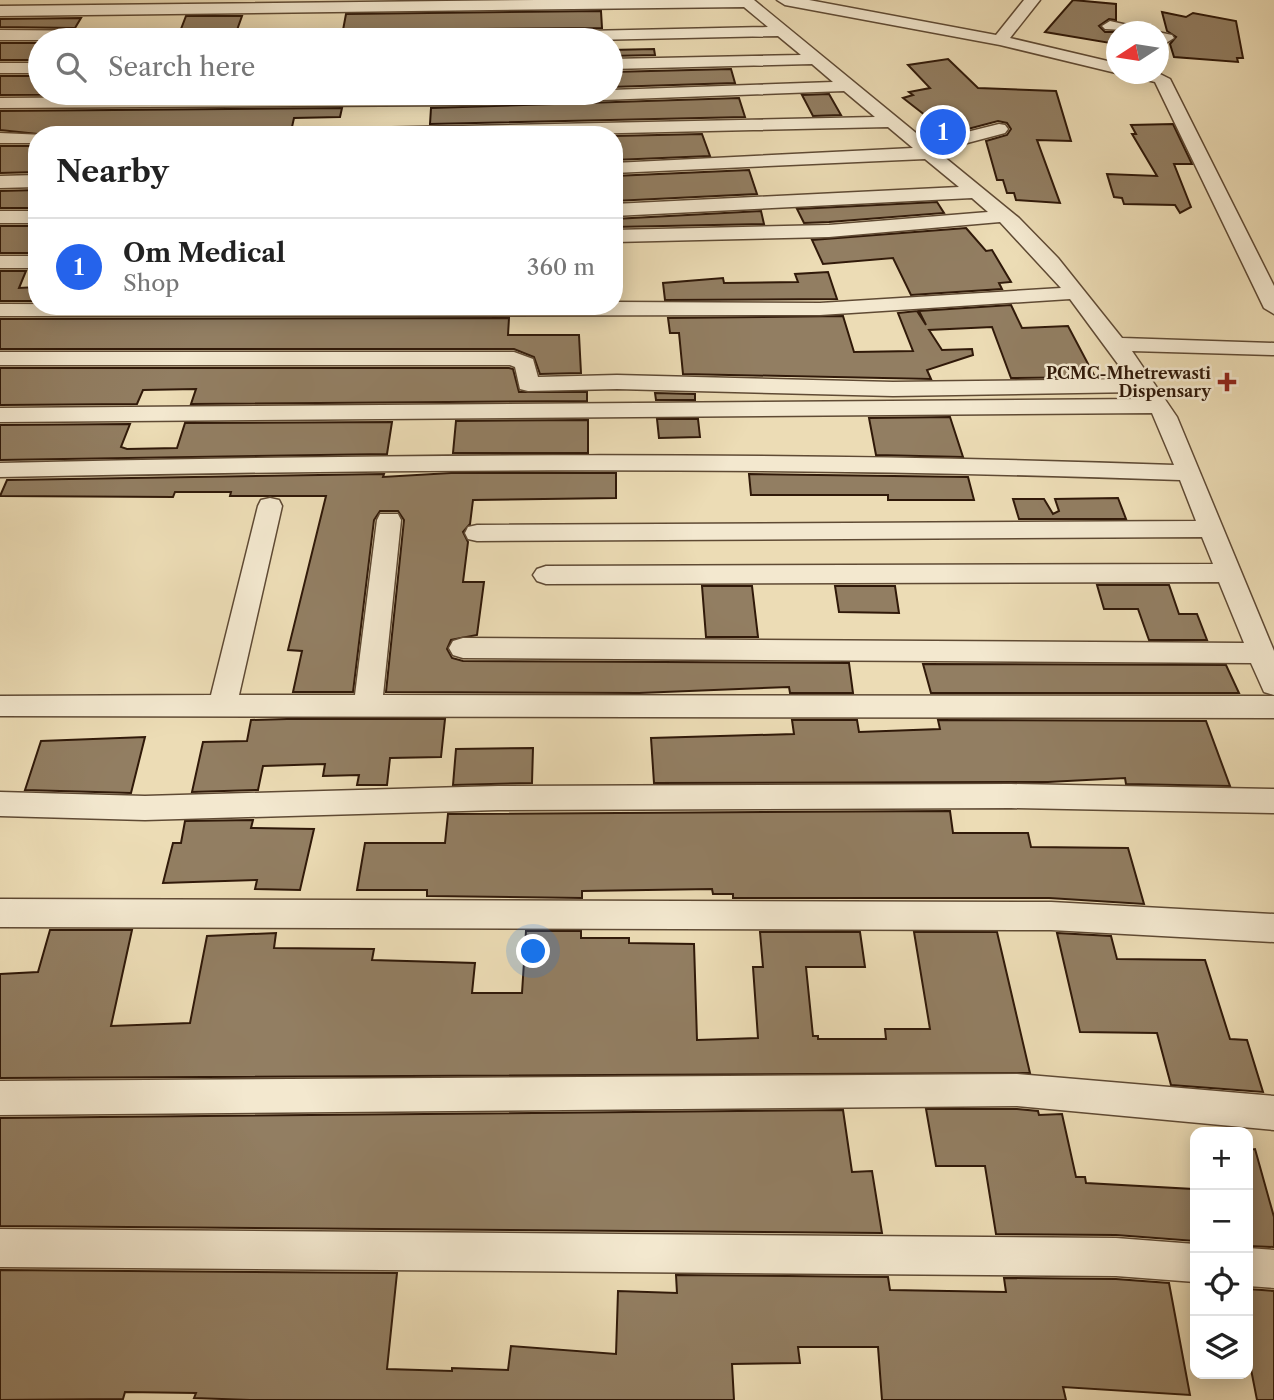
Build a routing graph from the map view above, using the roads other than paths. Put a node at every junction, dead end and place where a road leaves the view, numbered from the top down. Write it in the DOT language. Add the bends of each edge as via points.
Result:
graph roads {
  1 [pos="785,0"];
  2 [pos="879,0"];
  3 [pos="1032,0"];
  4 [pos="746,1"];
  5 [pos="0,11"];
  6 [pos="871,15"];
  7 [pos="782,31"];
  8 [pos="0,35"];
  9 [pos="28,35"];
  10 [pos="623,35"];
  11 [pos="1000,40"];
  12 [pos="816,59"];
  13 [pos="623,64"];
  14 [pos="1106,65"];
  15 [pos="0,68"];
  16 [pos="28,68"];
  17 [pos="1165,84"];
  18 [pos="848,86"];
  19 [pos="623,94"];
  20 [pos="0,103"];
  21 [pos="28,103"];
  22 [pos="891,122"];
  23 [pos="623,128"];
  24 [pos="999,129"];
  25 [pos="0,138"];
  26 [pos="28,138"];
  27 [pos="926,151"];
  28 [pos="623,168"];
  29 [pos="28,181"];
  30 [pos="0,182"];
  31 [pos="976,192"];
  32 [pos="623,210"];
  33 [pos="1004,216"];
  34 [pos="0,217"];
  35 [pos="28,217"];
  36 [pos="623,236"];
  37 [pos="0,262"];
  38 [pos="28,262"];
  39 [pos="1075,293"];
  40 [pos="623,308"];
  41 [pos="1274,308"];
  42 [pos="0,310"];
  43 [pos="28,310"];
  44 [pos="1116,344"];
  45 [pos="1274,349"];
  46 [pos="0,358"];
  47 [pos="1145,385"];
  48 [pos="1158,406"];
  49 [pos="0,415"];
  50 [pos="0,470"];
  51 [pos="1188,472"];
  52 [pos="270,506"];
  53 [pos="389,520"];
  54 [pos="1211,529"];
  55 [pos="477,533"];
  56 [pos="1229,573"];
  57 [pos="546,575"];
  58 [pos="463,648"];
  59 [pos="1261,653"];
  60 [pos="1274,685"];
  61 [pos="368,704"];
  62 [pos="223,705"];
  63 [pos="0,706"];
  64 [pos="1274,707"];
  65 [pos="1274,801"];
  66 [pos="0,804"];
  67 [pos="0,913"];
  68 [pos="1274,928"];
  69 [pos="0,1098"];
  70 [pos="1274,1113"];
  71 [pos="0,1248"];
  72 [pos="1190,1263"];
  73 [pos="1253,1267"];
  74 [pos="1274,1269"];
  1 -- 6 [label="street"];
  2 -- 6 [label="street"];
  3 -- 11 [label="street"];
  4 -- 5 [label="street"];
  4 -- 7 [label="street"];
  6 -- 11 [label="street"];
  7 -- 10 [label="street"];
  7 -- 12 [label="street"];
  8 -- 9 [label="street"];
  11 -- 14 [label="street"];
  12 -- 13 [label="street"];
  12 -- 18 [label="street"];
  15 -- 16 [label="street"];
  17 -- 41 [label="street"];
  18 -- 19 [label="street"];
  18 -- 22 [label="street"];
  20 -- 21 [label="street"];
  22 -- 23 [label="street"];
  22 -- 27 [label="street"];
  24 -- 27 [label="street"];
  25 -- 26 [label="street"];
  27 -- 28 [label="street"];
  27 -- 31 [label="street"];
  29 -- 30 [label="street"];
  31 -- 32 [label="street"];
  31 -- 33 [label="street"];
  33 -- 36 [label="street" via="829,231"];
  33 -- 39 [label="street"];
  34 -- 35 [label="street"];
  37 -- 38 [label="street"];
  39 -- 40 [label="street" via="820,309"];
  39 -- 44 [label="street"];
  42 -- 43 [label="street"];
  44 -- 45 [label="street"];
  44 -- 47 [label="street"];
  46 -- 47 [label="street" via="514,359 525,364 528,384 541,386 617,382 893,389"];
  47 -- 48 [label="street"];
  48 -- 49 [label="street"];
  48 -- 51 [label="street"];
  50 -- 51 [label="street" via="372,462"];
  51 -- 54 [label="street"];
  52 -- 62 [label="street"];
  53 -- 61 [label="street"];
  54 -- 55 [label="street"];
  54 -- 56 [label="street"];
  56 -- 57 [label="street"];
  56 -- 59 [label="street"];
  58 -- 59 [label="street"];
  59 -- 60 [label="street"];
  61 -- 62 [label="street"];
  61 -- 64 [label="street" via="865,710"];
  62 -- 63 [label="street"];
  65 -- 66 [label="street" via="970,796 498,798 145,808"];
  67 -- 68 [label="street" via="1051,916"];
  69 -- 70 [label="street" via="1017,1090"];
  71 -- 72 [label="street" via="1102,1256"];
  73 -- 74 [label="street"];
}
